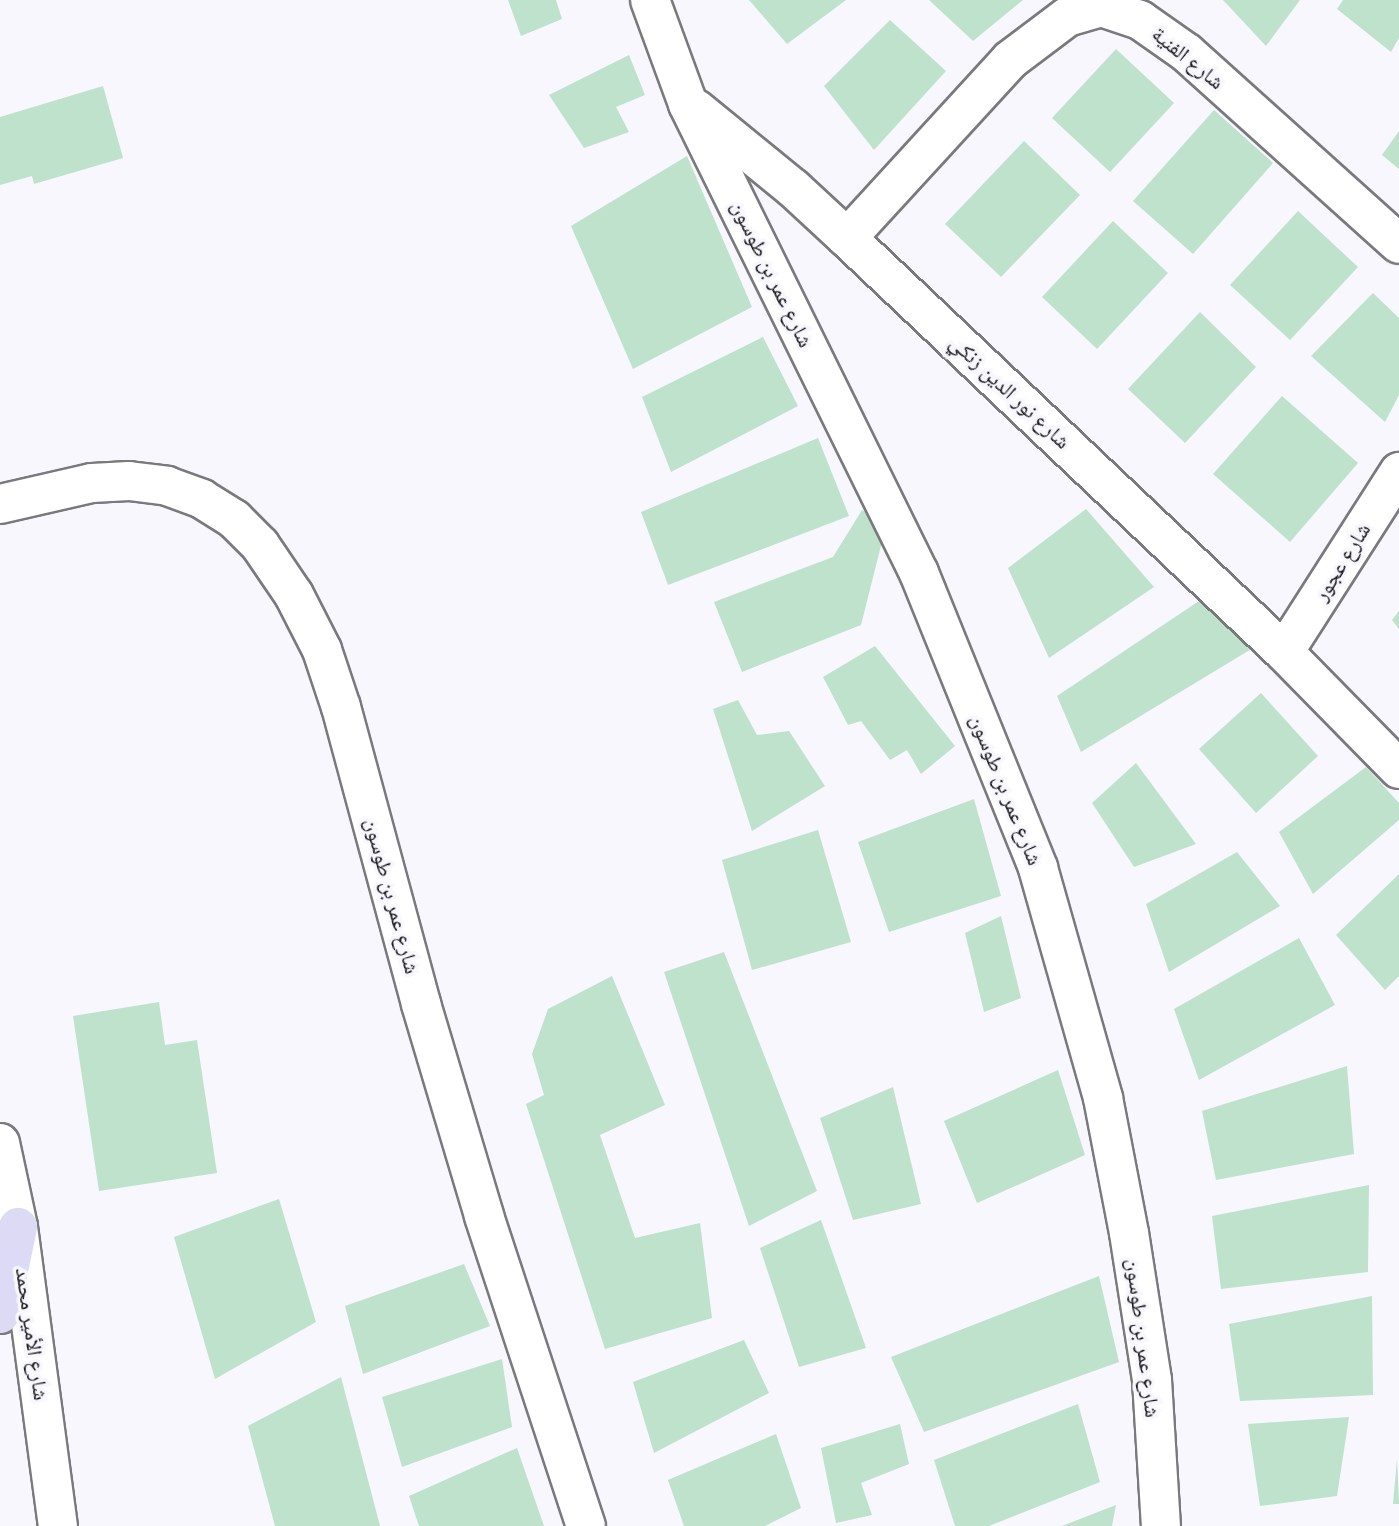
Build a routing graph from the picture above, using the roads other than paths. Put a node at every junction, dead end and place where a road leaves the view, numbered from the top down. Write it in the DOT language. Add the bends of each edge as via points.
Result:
graph roads {
  1 [pos="650,0"];
  2 [pos="688,104"];
  3 [pos="847,238"];
  4 [pos="1399,244"];
  5 [pos="1399,472"];
  6 [pos="0,504"];
  7 [pos="1284,652"];
  8 [pos="1399,769"];
  9 [pos="0,1143"];
  10 [pos="18,1227"];
  11 [pos="0,1314"];
  12 [pos="58,1526"];
  13 [pos="586,1526"];
  14 [pos="1161,1526"];
  1 -- 2 [label="street"];
  2 -- 3 [label="street, شارع نور الدين زنكي"];
  2 -- 14 [label="street, شارع عمر بن طوسون" via="919,573 1038,868 1103,1098 1129,1233 1152,1380"];
  3 -- 4 [label="street, شارع الفنية" via="1010,60 1067,17 1101,7 1140,20 1187,53"];
  3 -- 7 [label="street, شارع نور الدين زنكي"];
  5 -- 7 [label="street, شارع عجور"];
  6 -- 13 [label="street, شارع عمر بن طوسون" via="92,483 130,481 167,486 202,499 234,519 260,545 294,595 322,650 341,707 484,1216"];
  7 -- 8 [label="street, شارع نور الدين زنكي"];
  9 -- 10 [label="street, شارع الأمير محمد"];
  10 -- 11 [label="main road"];
  10 -- 12 [label="street, شارع الأمير محمد"];
}
